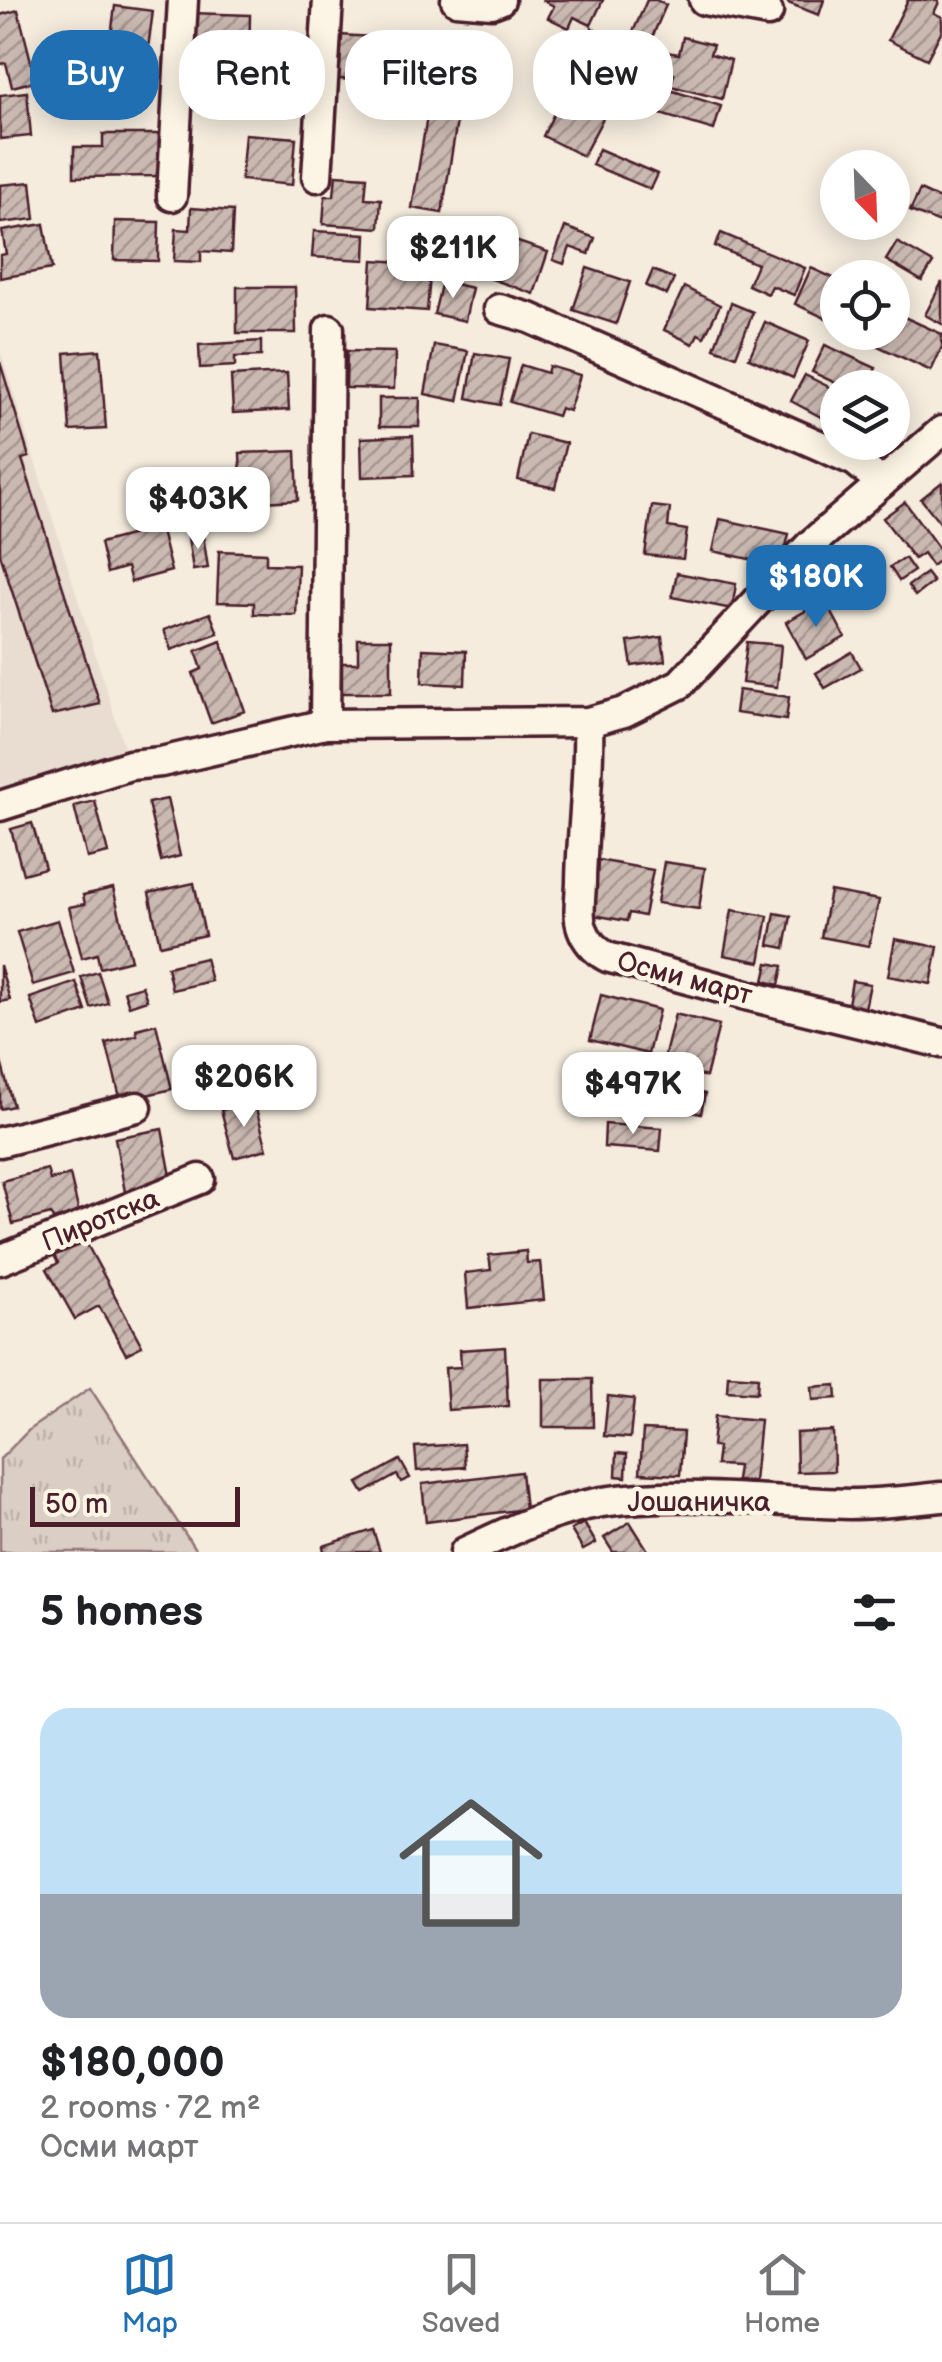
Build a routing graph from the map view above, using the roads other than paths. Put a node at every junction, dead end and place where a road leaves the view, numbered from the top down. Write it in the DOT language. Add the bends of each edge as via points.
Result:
graph roads {
  1 [pos="183,0"];
  2 [pos="328,0"];
  3 [pos="456,0"];
  4 [pos="500,0"];
  5 [pos="704,0"];
  6 [pos="768,12"];
  7 [pos="317,177"];
  8 [pos="172,196"];
  9 [pos="499,308"];
  10 [pos="329,329"];
  11 [pos="942,431"];
  12 [pos="882,484"];
  13 [pos="588,722"];
  14 [pos="325,724"];
  15 [pos="0,806"];
  16 [pos="942,1043"];
  17 [pos="137,1107"];
  18 [pos="0,1142"];
  19 [pos="200,1179"];
  20 [pos="0,1260"];
  21 [pos="942,1498"];
  22 [pos="465,1552"];
  1 -- 8 [label="street"];
  2 -- 7 [label="street"];
  3 -- 4 [label="street"];
  5 -- 6 [label="street"];
  9 -- 12 [label="street" via="855,462"];
  10 -- 14 [label="street"];
  11 -- 12 [label="street"];
  12 -- 13 [label="street" via="810,545 680,684"];
  13 -- 14 [label="street"];
  13 -- 16 [label="street, Осми март" via="580,924 597,951"];
  14 -- 15 [label="street" via="130,766"];
  17 -- 18 [label="street"];
  19 -- 20 [label="street, Пиротска"];
  21 -- 22 [label="street, Јошаничка" via="853,1504 676,1495 600,1502 527,1523"];
}
